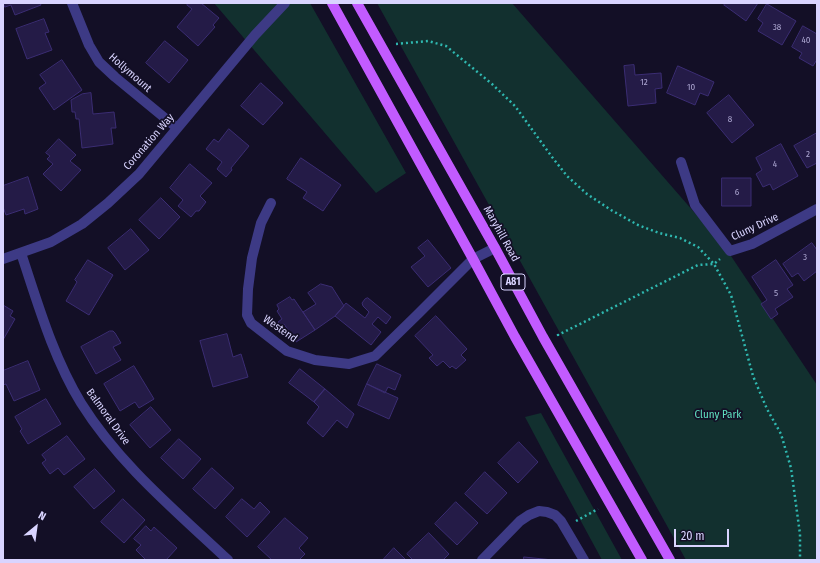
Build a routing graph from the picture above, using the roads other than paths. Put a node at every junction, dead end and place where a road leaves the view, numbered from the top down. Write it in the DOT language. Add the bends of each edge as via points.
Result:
graph roads {
  1 [pos="72,3"];
  2 [pos="285,3"];
  3 [pos="332,3"];
  4 [pos="357,3"];
  5 [pos="177,128"];
  6 [pos="681,162"];
  7 [pos="272,203"];
  8 [pos="817,209"];
  9 [pos="495,248"];
  10 [pos="21,253"];
  11 [pos="473,259"];
  12 [pos="3,260"];
  13 [pos="228,560"];
  14 [pos="482,560"];
  15 [pos="584,560"];
  16 [pos="642,560"];
  17 [pos="670,560"];
  1 -- 5 [label="street, Hollymount" via="89,45 99,62"];
  2 -- 5 [label="street, Coronation Way"];
  3 -- 11 [label="main road, A81"];
  4 -- 9 [label="main road, Maryhill Road / A81"];
  5 -- 10 [label="street, Coronation Way" via="139,174 82,224 51,242"];
  6 -- 8 [label="street, Cluny Drive" via="695,205 730,251 752,244"];
  7 -- 11 [label="street, Westend" via="261,222 252,258 247,315 251,323 287,351 315,360 349,364 375,356"];
  9 -- 11 [label="street, Westend"];
  9 -- 17 [label="main road, Maryhill Road / A81"];
  10 -- 12 [label="street, Coronation Way"];
  10 -- 13 [label="street, Balmoral Drive" via="62,368 81,402 106,439 134,471"];
  11 -- 16 [label="main road, A81"];
  14 -- 15 [label="street" via="520,521 539,511 555,515 561,521"];
}
